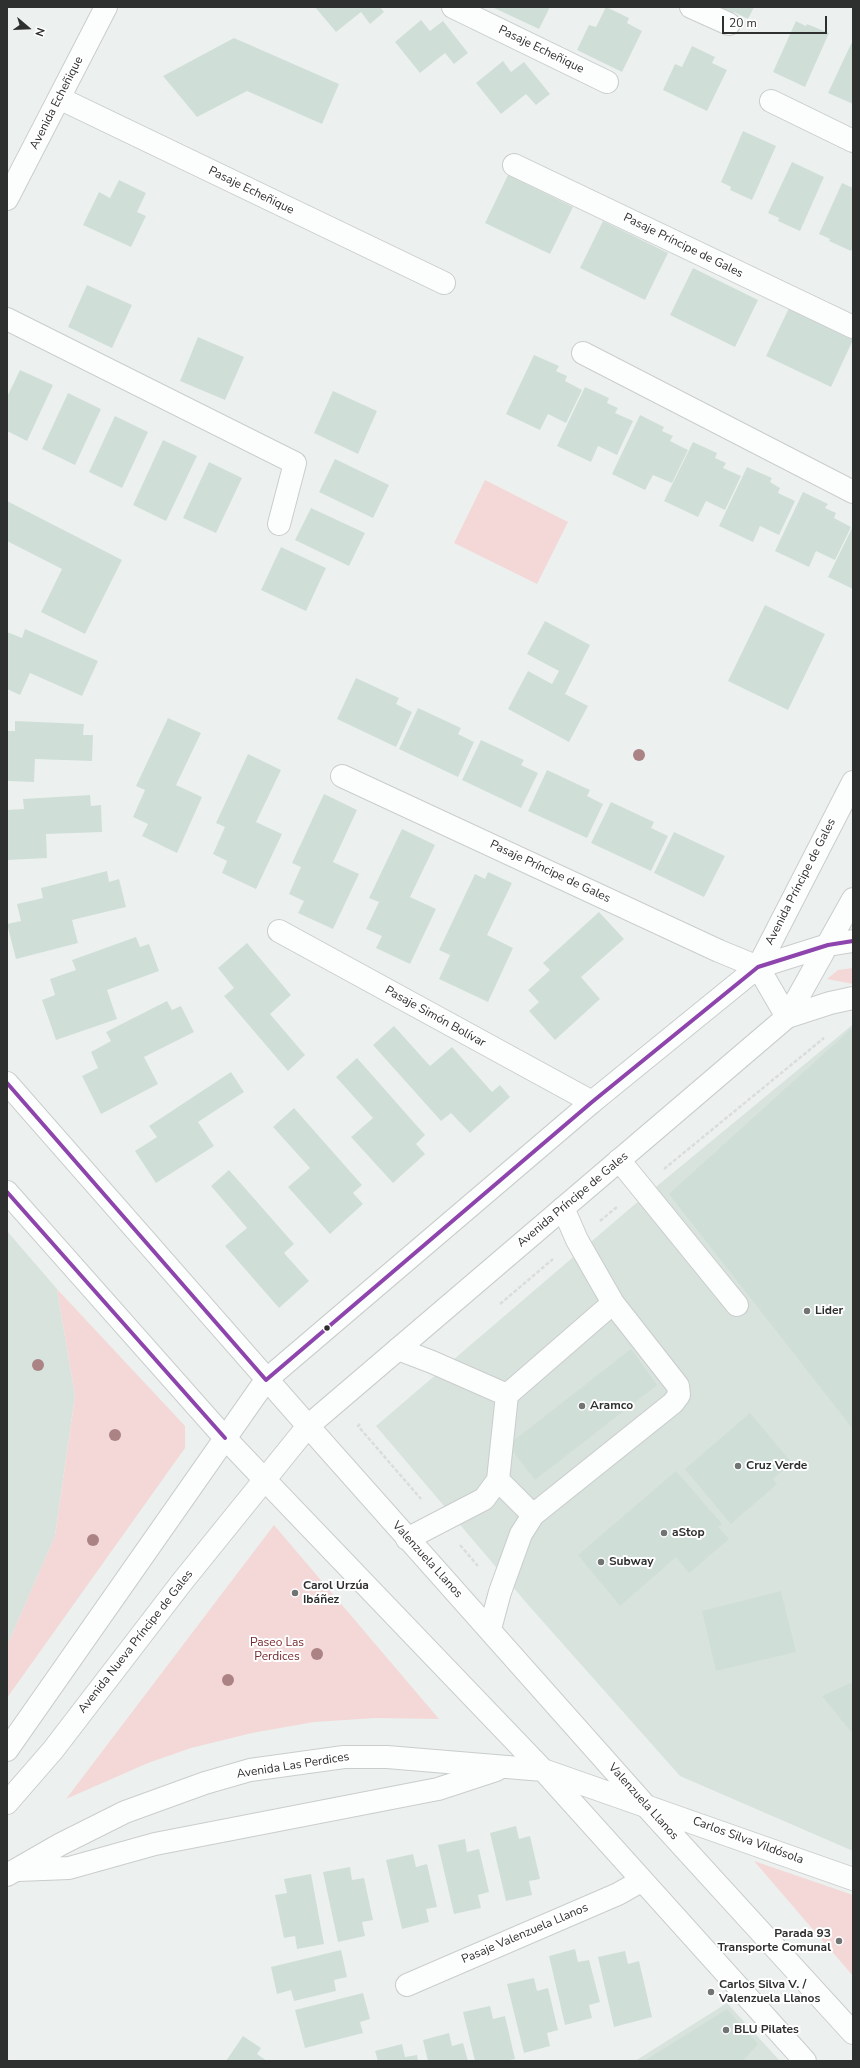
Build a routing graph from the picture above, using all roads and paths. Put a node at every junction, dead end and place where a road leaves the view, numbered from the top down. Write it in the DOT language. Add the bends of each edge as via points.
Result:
graph roads {
  1 [pos="106,7"];
  2 [pos="453,7"];
  3 [pos="691,7"];
  4 [pos="729,24"];
  5 [pos="607,82"];
  6 [pos="59,98"];
  7 [pos="772,101"];
  8 [pos="853,141"];
  9 [pos="514,165"];
  10 [pos="8,192"];
  11 [pos="444,283"];
  12 [pos="7,319"];
  13 [pos="853,327"];
  14 [pos="583,353"];
  15 [pos="853,492"];
  16 [pos="279,524"];
  17 [pos="342,776"];
  18 [pos="853,782"];
  19 [pos="853,899"];
  20 [pos="279,931"];
  21 [pos="853,941"];
  22 [pos="828,945"];
  23 [pos="758,967"];
  24 [pos="853,998"];
  25 [pos="787,1017"];
  26 [pos="829,1034"];
  27 [pos="7,1083"];
  28 [pos="592,1102"];
  29 [pos="619,1160"];
  30 [pos="641,1188"];
  31 [pos="7,1192"];
  32 [pos="563,1208"];
  33 [pos="576,1240"];
  34 [pos="613,1303"];
  35 [pos="737,1304"];
  36 [pos="498,1306"];
  37 [pos="398,1349"];
  38 [pos="266,1380"];
  39 [pos="507,1395"];
  40 [pos="364,1421"];
  41 [pos="308,1426"];
  42 [pos="225,1438"];
  43 [pos="265,1480"];
  44 [pos="498,1480"];
  45 [pos="533,1515"];
  46 [pos="441,1522"];
  47 [pos="407,1539"];
  48 [pos="500,1592"];
  49 [pos="490,1629"];
  50 [pos="7,1750"];
  51 [pos="507,1767"];
  52 [pos="543,1770"];
  53 [pos="7,1803"];
  54 [pos="644,1804"];
  55 [pos="11,1873"];
  56 [pos="853,1879"];
  57 [pos="641,1881"];
  58 [pos="407,1985"];
  59 [pos="853,2033"];
  60 [pos="805,2061"];
  1 -- 6 [label="street, Avenida Echeñique"];
  2 -- 5 [label="street, Pasaje Echeñique"];
  3 -- 4 [label="street"];
  6 -- 10 [label="street, Avenida Echeñique"];
  6 -- 11 [label="street, Pasaje Echeñique"];
  7 -- 8 [label="street"];
  9 -- 13 [label="street, Pasaje Príncipe de Gales"];
  12 -- 16 [label="street" via="295,463"];
  14 -- 15 [label="street"];
  17 -- 23 [label="street, Pasaje Príncipe de Gales"];
  18 -- 23 [label="street, Avenida Príncipe de Gales"];
  19 -- 22 [label="street, Avenida Príncipe de Gales"];
  20 -- 28 [label="street, Pasaje Simón Bolívar"];
  21 -- 22 [label="street"];
  22 -- 23 [label="street"];
  22 -- 25 [label="street, Avenida Príncipe de Gales"];
  23 -- 25 [label="street"];
  23 -- 28 [label="street, Avenida Príncipe de Gales"];
  24 -- 25 [label="street"];
  25 -- 29 [label="street, Avenida Príncipe de Gales"];
  26 -- 30 [label="path"];
  27 -- 38 [label="street, Valenzuela Llanos"];
  28 -- 38 [label="street, Avenida Príncipe de Gales"];
  29 -- 30 [label="street"];
  29 -- 32 [label="street, Avenida Príncipe de Gales"];
  30 -- 33 [label="path"];
  30 -- 35 [label="street"];
  31 -- 42 [label="street"];
  32 -- 33 [label="street"];
  32 -- 37 [label="street, Avenida Príncipe de Gales"];
  33 -- 34 [label="street"];
  33 -- 36 [label="path"];
  34 -- 39 [label="street"];
  34 -- 45 [label="street" via="678,1386 679,1395 673,1403"];
  37 -- 39 [label="street"];
  37 -- 41 [label="street, Avenida Príncipe de Gales"];
  38 -- 41 [label="street, Valenzuela Llanos"];
  38 -- 42 [label="street, Avenida Príncipe de Gales"];
  39 -- 44 [label="street"];
  40 -- 46 [label="path" via="358,1426"];
  41 -- 43 [label="street, Avenida Príncipe de Gales"];
  41 -- 47 [label="street, Valenzuela Llanos"];
  42 -- 43 [label="street"];
  42 -- 50 [label="street"];
  43 -- 52 [label="street"];
  43 -- 53 [label="street, Avenida Nueva Príncipe de Gales" via="182,1582 53,1750"];
  44 -- 45 [label="street"];
  44 -- 46 [label="street" via="484,1500"];
  45 -- 48 [label="street" via="522,1534"];
  46 -- 47 [label="street"];
  46 -- 48 [label="path"];
  47 -- 49 [label="street, Valenzuela Llanos"];
  48 -- 49 [label="street"];
  49 -- 54 [label="street, Valenzuela Llanos"];
  51 -- 52 [label="street, Avenida Las Perdices"];
  51 -- 55 [label="street" via="438,1789 155,1844 69,1868"];
  51 -- 55 [label="street, Avenida Las Perdices" via="387,1757 344,1757 250,1770 205,1783 125,1812"];
  52 -- 54 [label="street, Avenida Las Perdices"];
  52 -- 57 [label="street"];
  54 -- 56 [label="street, Carlos Silva Vildósola"];
  54 -- 59 [label="street, Valenzuela Llanos"];
  57 -- 58 [label="street, Pasaje Valenzuela Llanos" via="618,1894"];
  57 -- 60 [label="street"];
}
